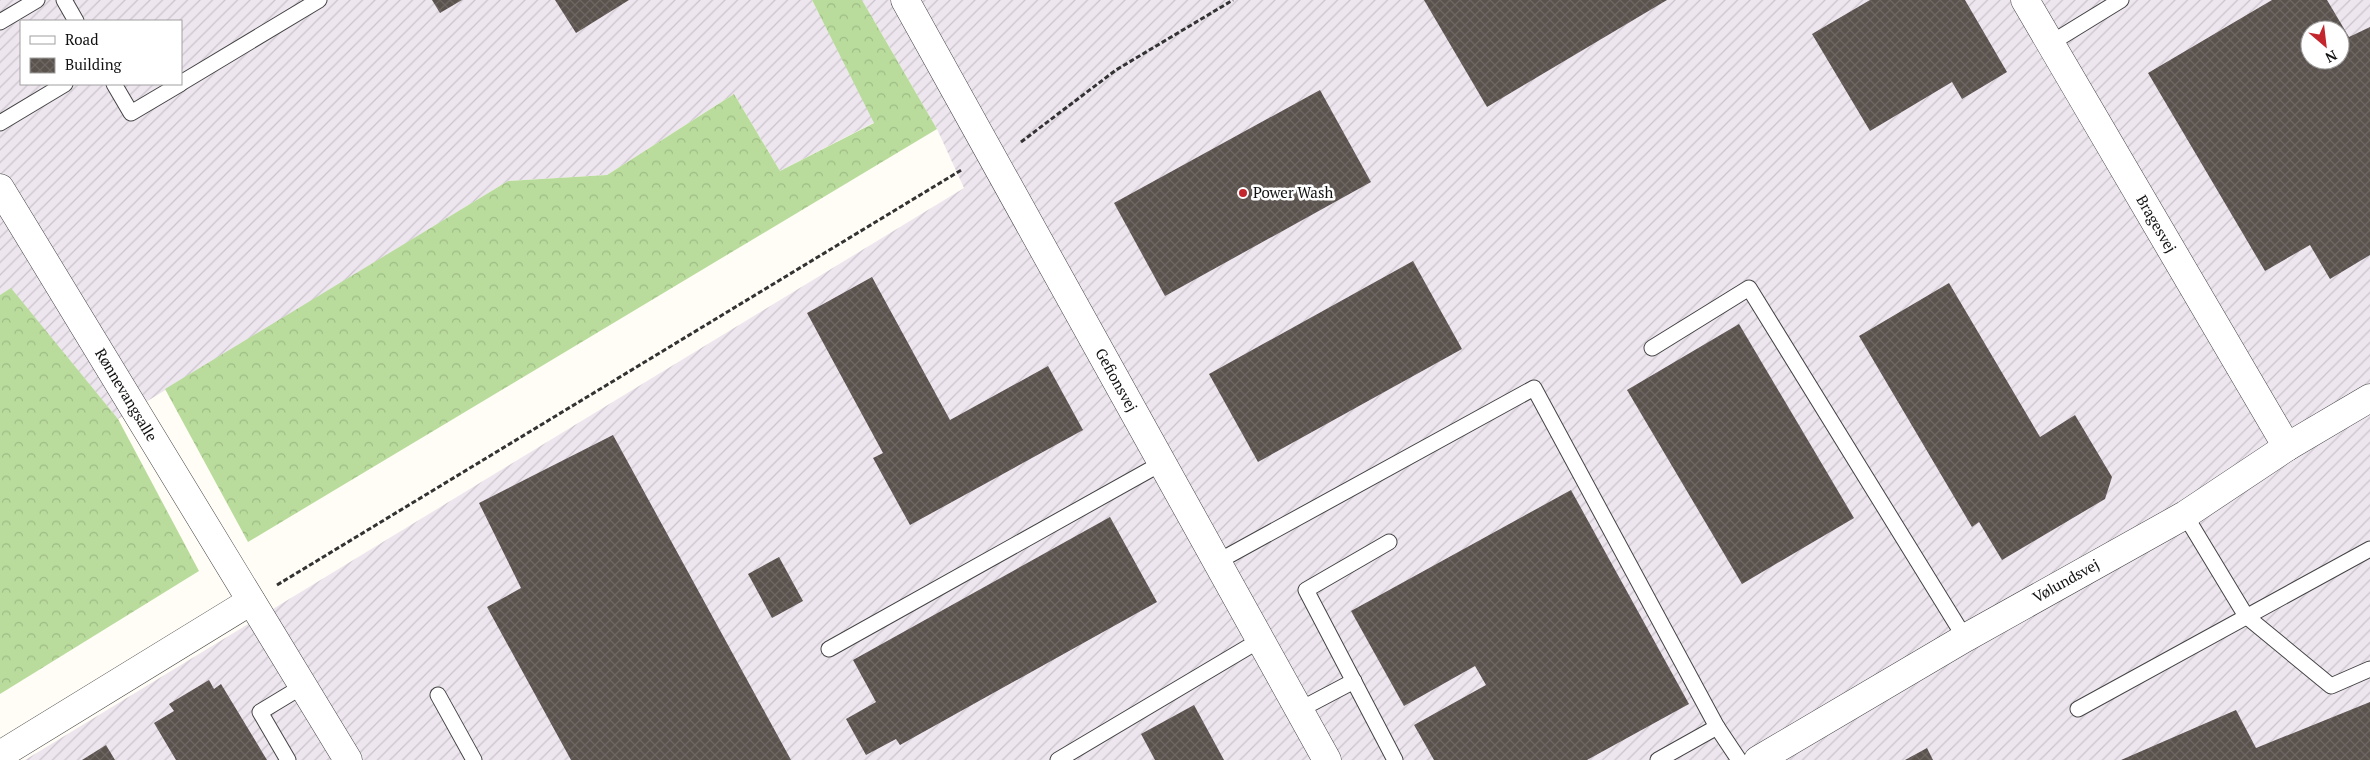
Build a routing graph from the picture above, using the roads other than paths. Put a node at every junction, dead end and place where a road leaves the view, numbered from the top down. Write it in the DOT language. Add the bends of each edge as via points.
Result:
graph roads {
  1 [pos="37,0"];
  2 [pos="64,0"];
  3 [pos="319,0"];
  4 [pos="905,0"];
  5 [pos="2025,0"];
  6 [pos="2121,0"];
  7 [pos="75,20"];
  8 [pos="0,22"];
  9 [pos="2051,43"];
  10 [pos="182,82"];
  11 [pos="63,85"];
  12 [pos="115,85"];
  13 [pos="178,85"];
  14 [pos="0,122"];
  15 [pos="0,188"];
  16 [pos="1652,348"];
  17 [pos="2370,398"];
  18 [pos="2287,447"];
  19 [pos="1162,463"];
  20 [pos="2185,515"];
  21 [pos="1389,542"];
  22 [pos="2370,549"];
  23 [pos="1217,562"];
  24 [pos="251,601"];
  25 [pos="2246,616"];
  26 [pos="1965,638"];
  27 [pos="1260,640"];
  28 [pos="829,649"];
  29 [pos="2370,669"];
  30 [pos="1354,681"];
  31 [pos="303,686"];
  32 [pos="438,695"];
  33 [pos="1299,710"];
  34 [pos="2078,710"];
  35 [pos="1718,727"];
  36 [pos="0,755"];
  37 [pos="288,760"];
  38 [pos="348,760"];
  39 [pos="474,760"];
  40 [pos="1058,760"];
  41 [pos="1327,760"];
  42 [pos="1395,760"];
  43 [pos="1658,760"];
  44 [pos="1739,760"];
  45 [pos="1758,760"];
  1 -- 8 [label="lane"];
  2 -- 7 [label="lane"];
  3 -- 10 [label="lane"];
  4 -- 19 [label="street, Gefionsvej"];
  5 -- 9 [label="street, Bragesvej"];
  6 -- 9 [label="lane"];
  9 -- 18 [label="street, Bragesvej"];
  11 -- 14 [label="lane"];
  12 -- 13 [label="lane" via="131,113"];
  15 -- 24 [label="street, Rønnevangsalle"];
  16 -- 26 [label="lane" via="1749,288"];
  17 -- 18 [label="street, Vølundsvej"];
  18 -- 20 [label="street, Vølundsvej"];
  19 -- 23 [label="street, Gefionsvej"];
  19 -- 28 [label="lane"];
  20 -- 25 [label="lane"];
  20 -- 26 [label="street, Vølundsvej"];
  21 -- 30 [label="lane" via="1306,590"];
  22 -- 25 [label="lane"];
  23 -- 27 [label="street, Gefionsvej"];
  23 -- 35 [label="lane" via="1534,388"];
  24 -- 31 [label="street, Rønnevangsalle"];
  24 -- 36 [label="street"];
  25 -- 29 [label="lane" via="2331,686"];
  25 -- 34 [label="lane"];
  26 -- 45 [label="street, Vølundsvej"];
  27 -- 33 [label="street, Gefionsvej"];
  27 -- 40 [label="lane"];
  30 -- 33 [label="lane"];
  30 -- 42 [label="lane"];
  31 -- 37 [label="lane" via="260,712"];
  31 -- 38 [label="street, Rønnevangsalle"];
  32 -- 39 [label="lane"];
  33 -- 41 [label="street, Gefionsvej"];
  35 -- 43 [label="lane"];
  35 -- 44 [label="lane"];
}
